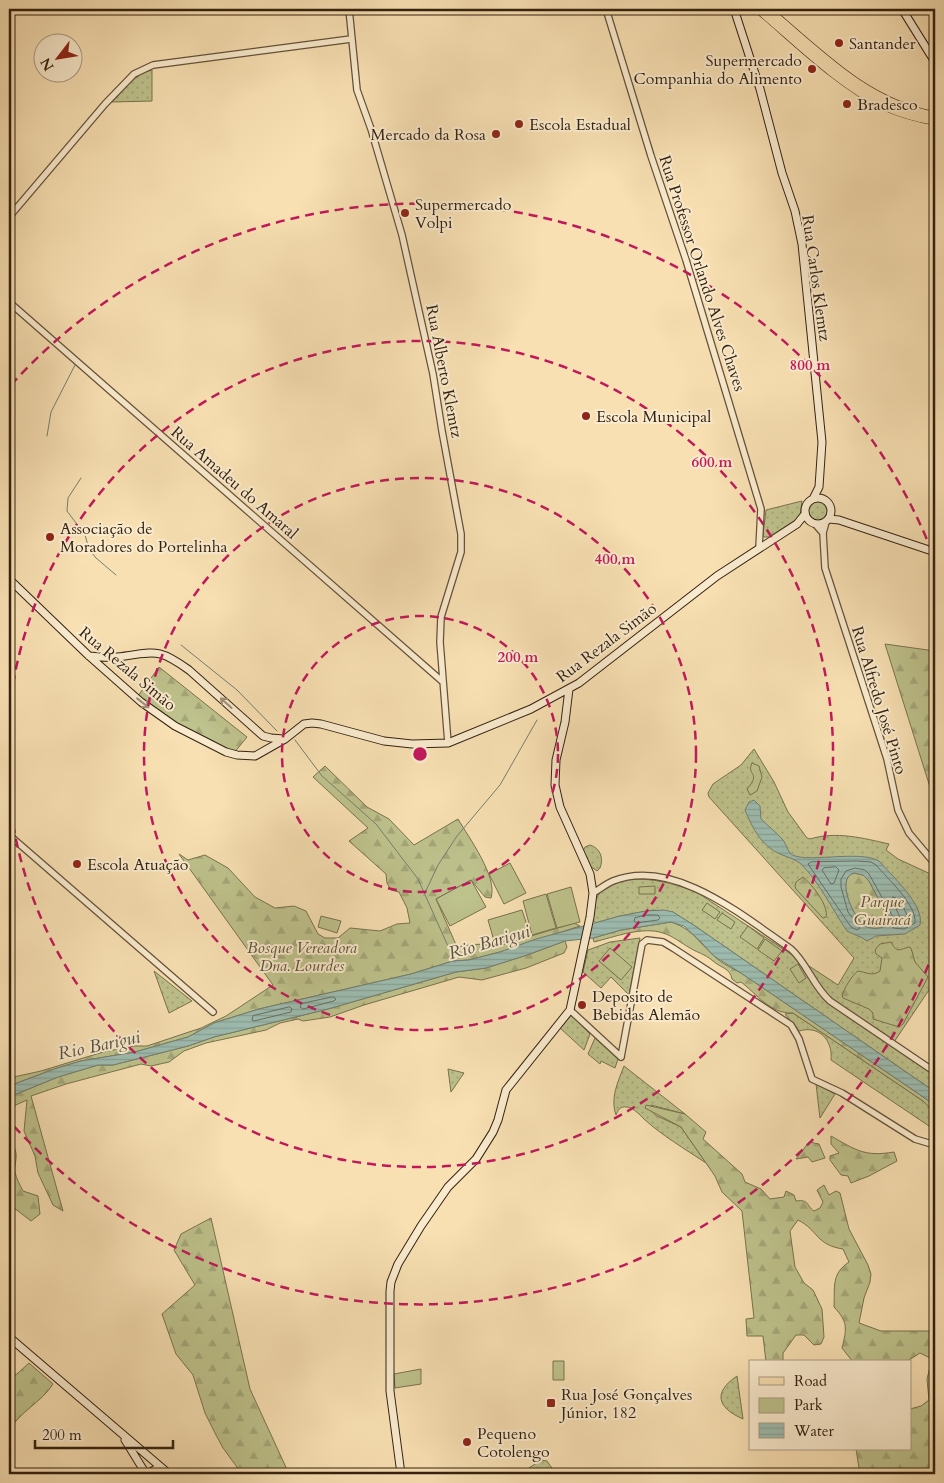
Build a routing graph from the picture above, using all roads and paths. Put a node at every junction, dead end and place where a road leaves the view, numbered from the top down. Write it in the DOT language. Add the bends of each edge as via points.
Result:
graph roads {
  1 [pos="349,9"];
  2 [pos="606,9"];
  3 [pos="736,9"];
  4 [pos="742,9"];
  5 [pos="758,9"];
  6 [pos="767,9"];
  7 [pos="902,9"];
  8 [pos="738,20"];
  9 [pos="351,39"];
  10 [pos="935,62"];
  11 [pos="935,118"];
  12 [pos="9,217"];
  13 [pos="9,302"];
  14 [pos="819,487"];
  15 [pos="813,499"];
  16 [pos="822,499"];
  17 [pos="804,514"];
  18 [pos="829,518"];
  19 [pos="809,521"];
  20 [pos="797,524"];
  21 [pos="816,525"];
  22 [pos="823,533"];
  23 [pos="759,548"];
  24 [pos="935,552"];
  25 [pos="9,579"];
  26 [pos="89,656"];
  27 [pos="116,658"];
  28 [pos="106,671"];
  29 [pos="443,682"];
  30 [pos="569,689"];
  31 [pos="263,736"];
  32 [pos="284,739"];
  33 [pos="448,743"];
  34 [pos="262,753"];
  35 [pos="9,834"];
  36 [pos="935,864"];
  37 [pos="593,893"];
  38 [pos="570,1010"];
  39 [pos="213,1012"];
  40 [pos="935,1072"];
  41 [pos="935,1145"];
  42 [pos="9,1337"];
  43 [pos="112,1425"];
  44 [pos="163,1469"];
  45 [pos="146,1474"];
  46 [pos="169,1474"];
  47 [pos="401,1474"];
  1 -- 9 [label="street, Rua Alberto Klemtz"];
  2 -- 23 [label="street, Rua Professor Orlando Alves Chaves" via="761,509"];
  3 -- 8 [label="main road, Rua Carlos Klemtz"];
  4 -- 8 [label="main road"];
  5 -- 11 [label="main road" via="850,86 904,114"];
  6 -- 11 [label="main road" via="869,92 901,108"];
  7 -- 10 [label="main road"];
  8 -- 14 [label="main road, Rua Carlos Klemtz" via="802,244 822,442"];
  9 -- 12 [label="street" via="145,67 105,104"];
  9 -- 29 [label="street, Rua Alberto Klemtz" via="358,90 402,234 421,316 461,534 461,552 441,617"];
  13 -- 29 [label="street, Rua Amadeu do Amaral"];
  14 -- 15 [label="main road, Rua Carlos Klemtz"];
  14 -- 16 [label="main road, Rua Carlos Klemtz"];
  15 -- 16 [label="main road"];
  15 -- 17 [label="main road" via="806,505"];
  16 -- 18 [label="main road" via="830,506"];
  17 -- 19 [label="main road"];
  17 -- 20 [label="main road, Rua Rezala Simão"];
  18 -- 21 [label="main road"];
  18 -- 22 [label="street, Rua Alfredo José Pinto"];
  18 -- 24 [label="main road"];
  19 -- 20 [label="main road, Rua Rezala Simão"];
  19 -- 21 [label="main road"];
  20 -- 23 [label="main road, Rua Rezala Simão"];
  21 -- 22 [label="street"];
  22 -- 36 [label="street, Rua Alfredo José Pinto" via="825,568 887,759 900,817"];
  23 -- 30 [label="main road, Rua Rezala Simão"];
  25 -- 26 [label="main road, Rua Rezala Simão"];
  26 -- 27 [label="main road"];
  26 -- 28 [label="main road, Rua Rezala Simão"];
  27 -- 28 [label="main road" via="107,664"];
  31 -- 27 [label="main road, one-way" via="189,670 162,653 146,652"];
  28 -- 34 [label="main road, Rua Rezala Simão, one-way" via="175,726 226,752 255,756"];
  29 -- 33 [label="street, Rua Alberto Klemtz"];
  30 -- 33 [label="main road, Rua Rezala Simão" via="532,709"];
  30 -- 37 [label="main road" via="556,760 555,785 560,807 590,874"];
  31 -- 32 [label="main road"];
  31 -- 34 [label="main road"];
  32 -- 33 [label="main road, Rua Rezala Simão" via="304,724 312,723 384,742"];
  32 -- 34 [label="main road, Rua Rezala Simão"];
  35 -- 39 [label="street"];
  37 -- 38 [label="main road"];
  37 -- 40 [label="street" via="617,880 640,876 674,880 701,890 791,949 830,1001"];
  38 -- 41 [label="street" via="621,1058 642,944 644,941 657,941 668,945 788,1022 799,1039 812,1079 842,1092 915,1139"];
  38 -- 47 [label="main road" via="506,1090 498,1120 476,1159 442,1194 392,1278 390,1392"];
  42 -- 43 [label="main road"];
  43 -- 44 [label="main road"];
  43 -- 45 [label="main road"];
  44 -- 45 [label="main road"];
  44 -- 46 [label="main road"];
}
